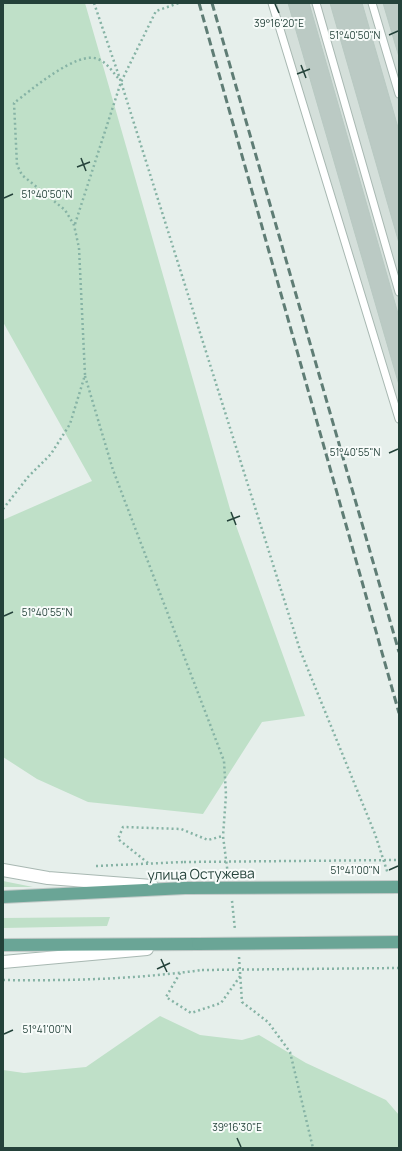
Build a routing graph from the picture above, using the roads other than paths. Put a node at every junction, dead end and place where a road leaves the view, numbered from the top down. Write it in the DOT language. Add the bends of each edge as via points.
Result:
graph roads {
  1 [pos="272,3"];
  2 [pos="316,3"];
  3 [pos="372,3"];
  4 [pos="399,94"];
  5 [pos="399,292"];
  6 [pos="399,419"];
  7 [pos="3,870"];
  8 [pos="399,886"];
  9 [pos="185,888"];
  10 [pos="3,897"];
  11 [pos="399,942"];
  12 [pos="198,944"];
  13 [pos="3,945"];
  14 [pos="3,962"];
  1 -- 6 [label="lane"];
  2 -- 5 [label="lane"];
  3 -- 4 [label="lane"];
  7 -- 9 [label="street" via="48,878"];
  8 -- 9 [label="main road, улица Остужева, bridge"];
  9 -- 10 [label="main road, улица Остужева"];
  11 -- 12 [label="main road, bridge"];
  12 -- 13 [label="main road"];
  12 -- 14 [label="street"];
}
